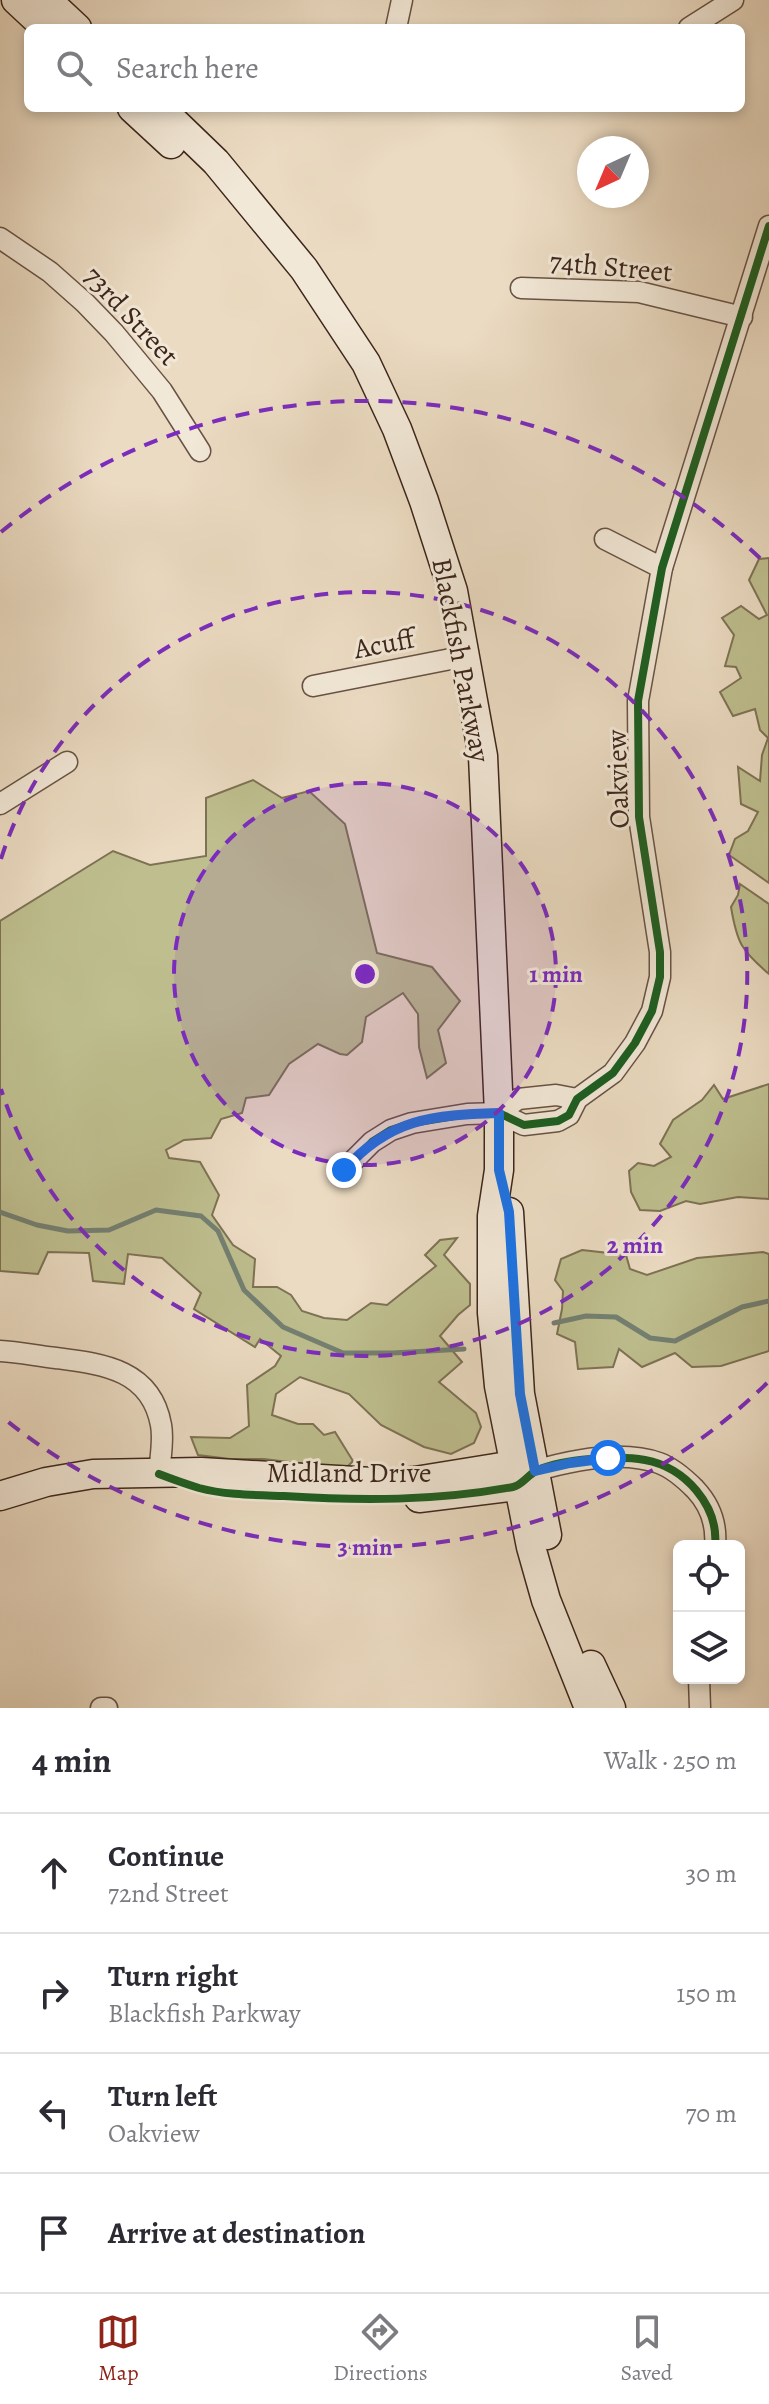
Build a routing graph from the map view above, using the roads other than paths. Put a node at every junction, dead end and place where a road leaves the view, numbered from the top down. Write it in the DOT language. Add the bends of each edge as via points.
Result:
graph roads {
  1 [pos="16,0"];
  2 [pos="47,0"];
  3 [pos="402,0"];
  4 [pos="733,0"];
  5 [pos="42,24"];
  6 [pos="73,24"];
  7 [pos="397,24"];
  8 [pos="695,24"];
  9 [pos="136,112"];
  10 [pos="164,112"];
  11 [pos="248,203"];
  12 [pos="769,226"];
  13 [pos="0,238"];
  14 [pos="521,288"];
  15 [pos="742,317"];
  16 [pos="200,451"];
  17 [pos="605,539"];
  18 [pos="662,568"];
  19 [pos="466,656"];
  20 [pos="313,686"];
  21 [pos="67,762"];
  22 [pos="0,804"];
  23 [pos="499,1113"];
  24 [pos="344,1170"];
  25 [pos="0,1351"];
  26 [pos="159,1474"];
  27 [pos="522,1474"];
  28 [pos="0,1496"];
  29 [pos="715,1540"];
  30 [pos="699,1684"];
  31 [pos="101,1708"];
  32 [pos="107,1708"];
  33 [pos="589,1708"];
  34 [pos="611,1708"];
  35 [pos="700,1708"];
  1 -- 5 [label="main road"];
  2 -- 6 [label="main road"];
  3 -- 7 [label="street"];
  4 -- 8 [label="street"];
  9 -- 11 [label="main road, Blackfish Parkway" via="204,173"];
  10 -- 11 [label="main road, Blackfish Parkway" via="216,162"];
  11 -- 19 [label="main road, Blackfish Parkway" via="304,269 366,363 424,501 453,591"];
  12 -- 15 [label="street, Oakview"];
  13 -- 16 [label="street, 73rd Street" via="50,272 114,333 162,391"];
  14 -- 15 [label="street, 74th Street" via="639,292"];
  15 -- 18 [label="street, Oakview"];
  17 -- 18 [label="street"];
  18 -- 23 [label="street, Oakview" via="638,701 637,742 639,817 660,952 652,1011 613,1073 577,1099 518,1099"];
  19 -- 20 [label="street, Acuff"];
  19 -- 23 [label="main road, Blackfish Parkway" via="483,756"];
  21 -- 22 [label="street"];
  23 -- 24 [label="street, Oakview" via="439,1118 391,1130"];
  23 -- 27 [label="main road, Blackfish Parkway"];
  25 -- 26 [label="street" via="100,1363 143,1386 162,1428"];
  26 -- 27 [label="main road, Midland Drive" via="389,1483"];
  26 -- 28 [label="main road, Midland Drive" via="93,1474"];
  27 -- 29 [label="street" via="608,1458 661,1464 706,1502"];
  27 -- 33 [label="main road, Blackfish Parkway" via="531,1547 546,1600"];
  27 -- 34 [label="main road, Blackfish Parkway" via="581,1642"];
  30 -- 35 [label="street"];
  31 -- 32 [label="street"];
}
